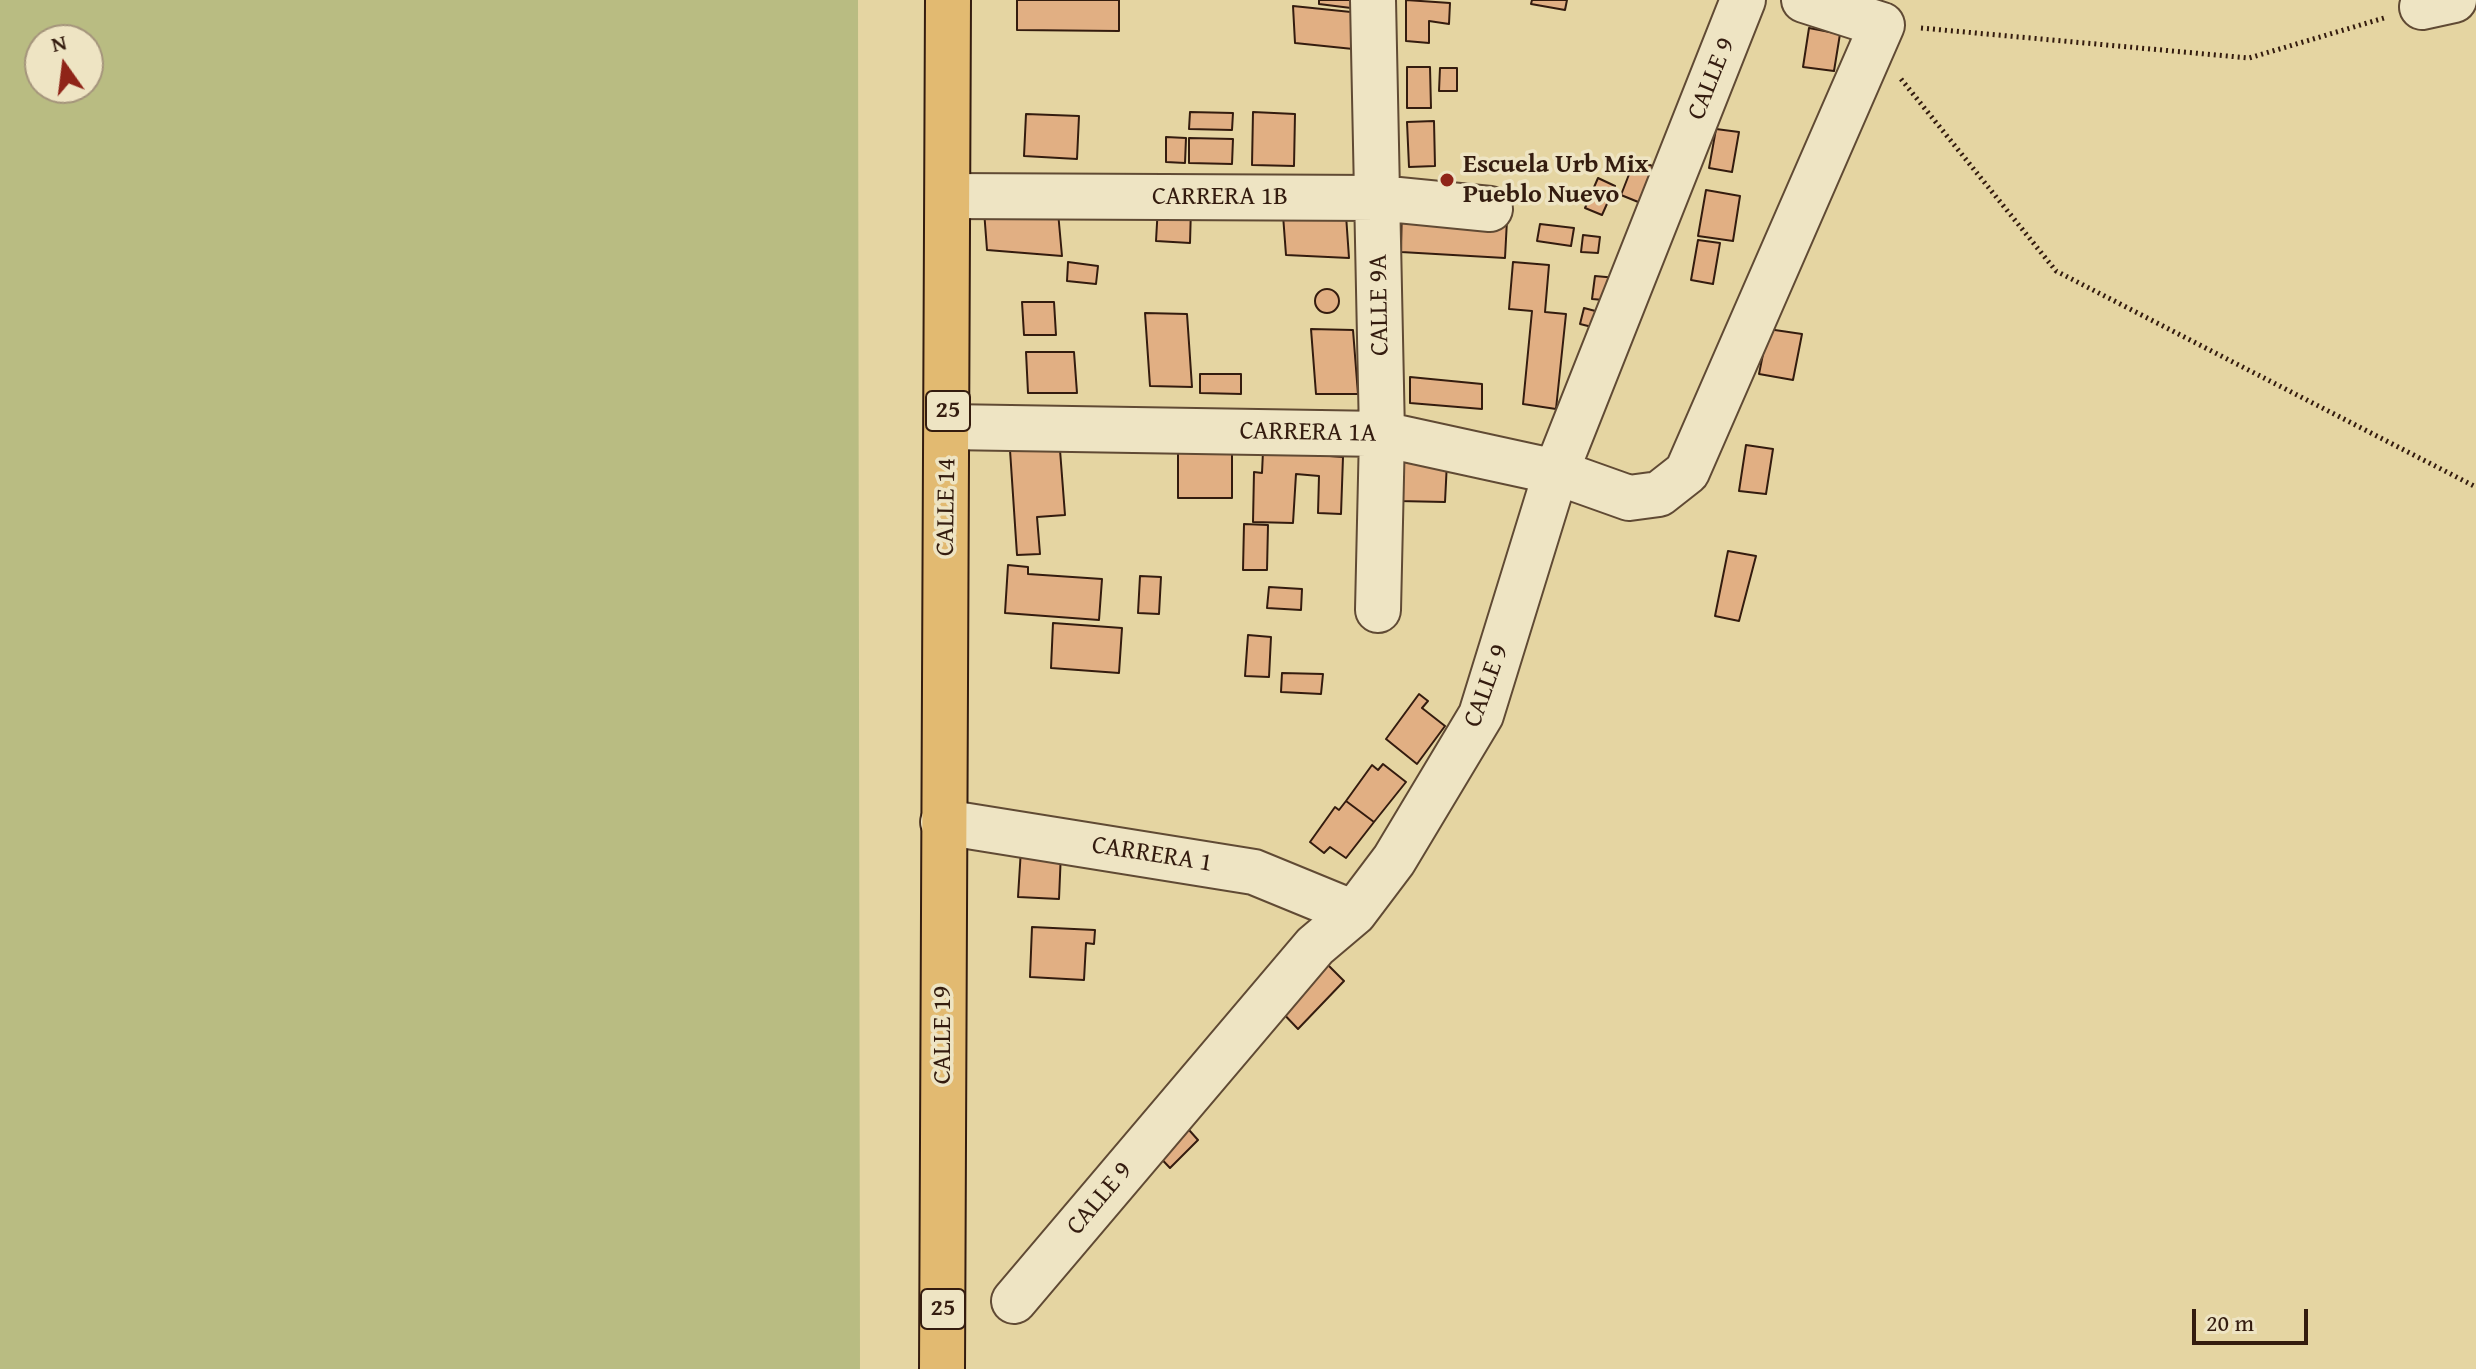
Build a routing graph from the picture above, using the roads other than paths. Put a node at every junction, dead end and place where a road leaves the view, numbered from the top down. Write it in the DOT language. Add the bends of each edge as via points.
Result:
graph roads {
  1 [pos="948,0"];
  2 [pos="1373,0"];
  3 [pos="1743,0"];
  4 [pos="1804,0"];
  5 [pos="948,196"];
  6 [pos="1378,198"];
  7 [pos="1490,209"];
  8 [pos="948,427"];
  9 [pos="1382,434"];
  10 [pos="1556,472"];
  11 [pos="1378,610"];
  12 [pos="943,822"];
  13 [pos="1354,913"];
  14 [pos="1014,1301"];
  15 [pos="942,1369"];
  1 -- 5 [label="highway, CALLE 14 / 25"];
  2 -- 6 [label="street, CALLE 9A"];
  3 -- 10 [label="street, CALLE 9"];
  4 -- 10 [label="street, CARRERA 1A" via="1882,25 1687,472 1659,494 1629,498"];
  5 -- 6 [label="street, CARRERA 1B"];
  5 -- 8 [label="highway, CALLE 14 / 25"];
  6 -- 7 [label="street, CARRERA 1B"];
  6 -- 9 [label="street, CALLE 9A"];
  8 -- 9 [label="street, CARRERA 1A"];
  8 -- 12 [label="highway, CALLE 14 / 25"];
  9 -- 10 [label="street, CARRERA 1A"];
  9 -- 11 [label="street, CALLE 9A"];
  10 -- 13 [label="street, CALLE 9" via="1481,715 1394,860"];
  12 -- 13 [label="street, CARRERA 1" via="1254,872"];
  12 -- 15 [label="highway, CALLE 19 / 25"];
  13 -- 14 [label="street, CALLE 9" via="1315,946"];
}
